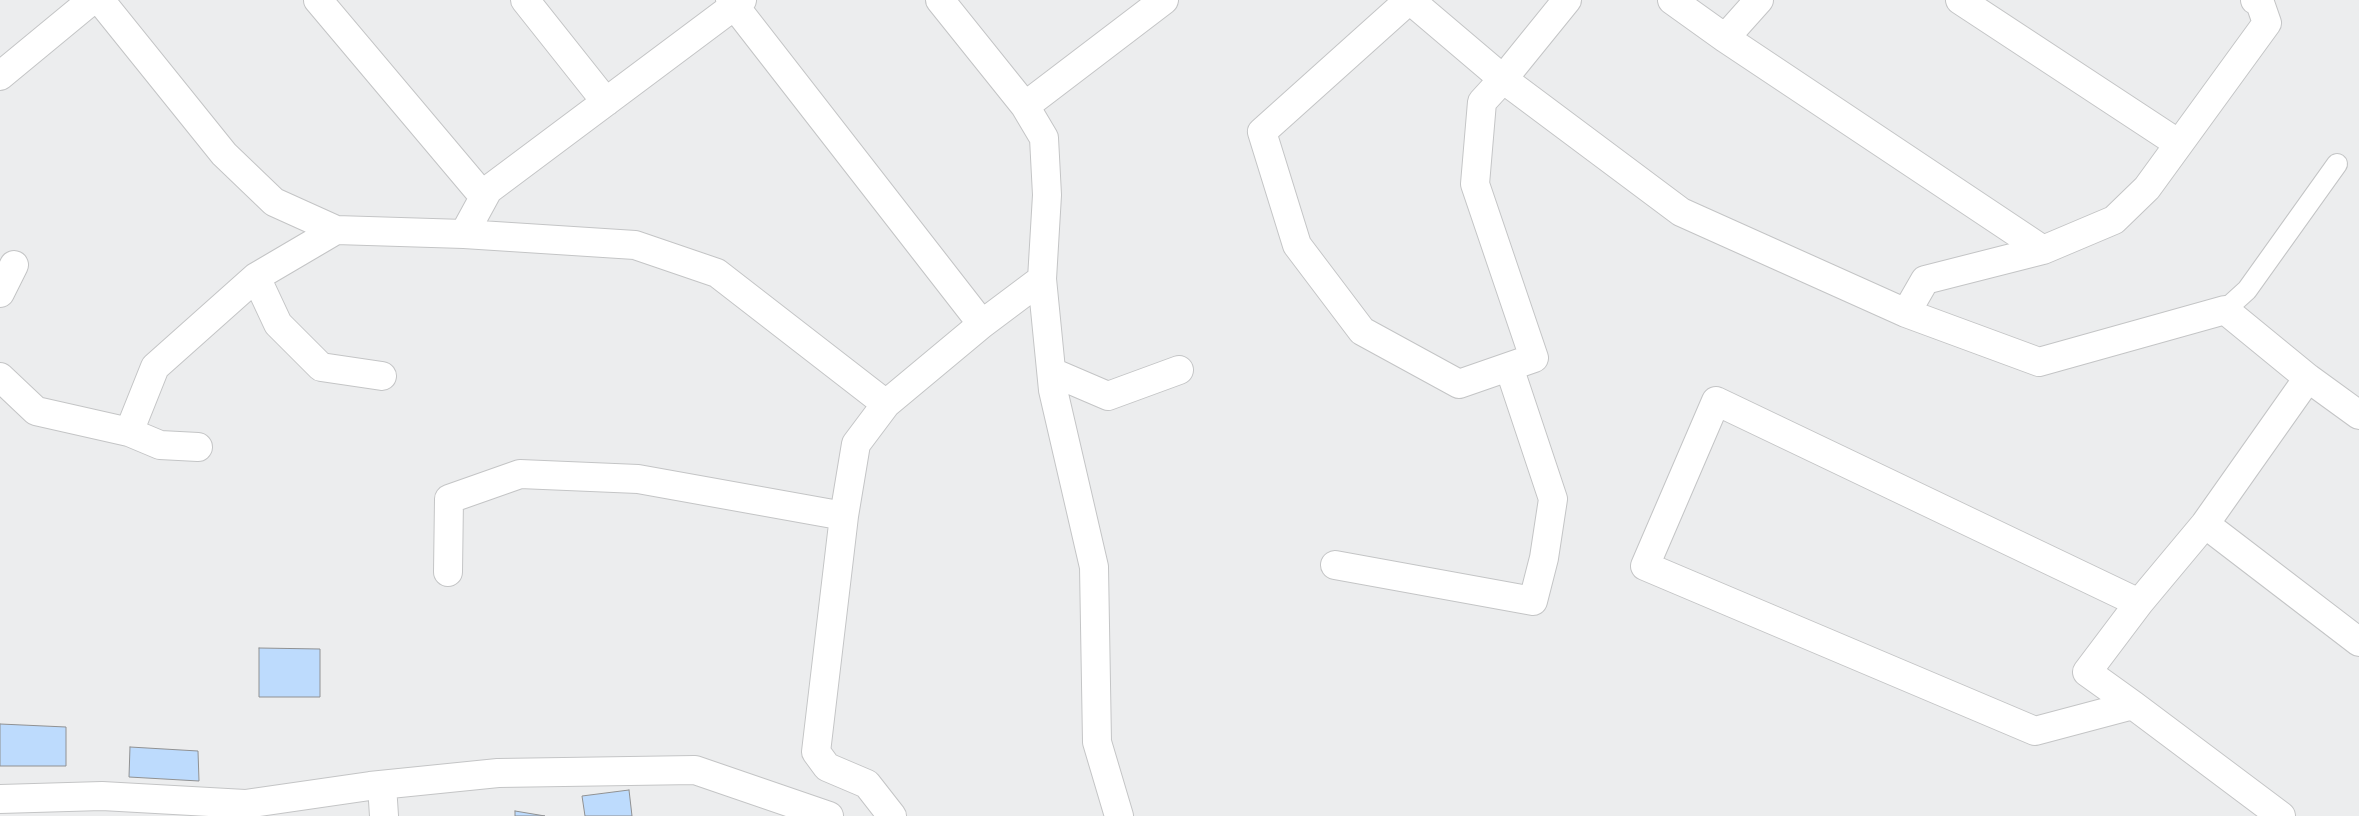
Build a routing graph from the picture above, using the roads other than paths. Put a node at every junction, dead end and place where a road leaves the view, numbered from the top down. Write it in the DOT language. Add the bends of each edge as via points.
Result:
graph roads {
  1 [pos="92,0"];
  2 [pos="100,0"];
  3 [pos="318,0"];
  4 [pos="525,0"];
  5 [pos="940,0"];
  6 [pos="1164,0"];
  7 [pos="1410,0"];
  8 [pos="1567,0"];
  9 [pos="1672,0"];
  10 [pos="1759,0"];
  11 [pos="1960,0"];
  12 [pos="2255,0"];
  13 [pos="736,2"];
  14 [pos="1725,38"];
  15 [pos="0,76"];
  16 [pos="1503,79"];
  17 [pos="606,102"];
  18 [pos="1025,106"];
  19 [pos="2179,144"];
  20 [pos="2338,164"];
  21 [pos="484,198"];
  22 [pos="336,230"];
  23 [pos="464,234"];
  24 [pos="2043,250"];
  25 [pos="14,265"];
  26 [pos="256,277"];
  27 [pos="1042,279"];
  28 [pos="0,293"];
  29 [pos="2225,310"];
  30 [pos="1906,313"];
  31 [pos="982,324"];
  32 [pos="1509,367"];
  33 [pos="1179,370"];
  34 [pos="1052,372"];
  35 [pos="382,376"];
  36 [pos="2308,378"];
  37 [pos="5,392"];
  38 [pos="886,404"];
  39 [pos="2359,415"];
  40 [pos="129,432"];
  41 [pos="198,446"];
  42 [pos="844,516"];
  43 [pos="2205,524"];
  44 [pos="1335,565"];
  45 [pos="448,572"];
  46 [pos="2139,603"];
  47 [pos="2359,642"];
  48 [pos="2134,705"];
  49 [pos="382,785"];
  50 [pos="0,799"];
  51 [pos="235,810"];
  52 [pos="384,816"];
  53 [pos="829,816"];
  54 [pos="892,816"];
  55 [pos="1119,816"];
  56 [pos="2281,816"];
  1 -- 15 [label="street"];
  2 -- 22 [label="street" via="232,161 274,202"];
  3 -- 21 [label="street"];
  4 -- 17 [label="street"];
  5 -- 18 [label="street"];
  6 -- 18 [label="street"];
  7 -- 16 [label="street"];
  7 -- 32 [label="street" via="1262,132 1297,245 1362,331 1459,384"];
  8 -- 16 [label="street"];
  9 -- 14 [label="street"];
  10 -- 14 [label="street"];
  11 -- 19 [label="street"];
  12 -- 19 [label="street" via="2260,3 2267,23"];
  13 -- 17 [label="street"];
  13 -- 31 [label="street"];
  14 -- 24 [label="street"];
  16 -- 30 [label="street" via="1681,212"];
  16 -- 32 [label="street" via="1482,102 1475,184 1534,358"];
  17 -- 21 [label="street" via="488,190"];
  18 -- 27 [label="street" via="1044,138 1047,195"];
  19 -- 24 [label="street" via="2147,188 2114,220"];
  20 -- 29 [label="lane" via="2247,290"];
  21 -- 23 [label="street"];
  22 -- 23 [label="street"];
  22 -- 26 [label="street"];
  23 -- 38 [label="street" via="635,245 717,272"];
  24 -- 30 [label="street" via="1926,280"];
  25 -- 28 [label="street"];
  26 -- 35 [label="street" via="278,324 321,367"];
  26 -- 40 [label="street" via="156,367"];
  27 -- 31 [label="street"];
  27 -- 34 [label="street"];
  29 -- 30 [label="street" via="2039,362"];
  29 -- 36 [label="street"];
  31 -- 38 [label="street"];
  32 -- 44 [label="street" via="1553,499 1544,558 1533,601"];
  33 -- 34 [label="street" via="1108,396"];
  34 -- 55 [label="street" via="1053,390 1094,567 1097,742"];
  36 -- 39 [label="street"];
  36 -- 43 [label="street"];
  37 -- 40 [label="street" via="36,410"];
  38 -- 42 [label="street" via="856,444"];
  40 -- 41 [label="street" via="160,445"];
  42 -- 45 [label="street" via="638,479 520,474 450,499"];
  42 -- 54 [label="street" via="816,752 827,767 867,784"];
  43 -- 46 [label="street"];
  43 -- 47 [label="street"];
  46 -- 48 [label="street" via="2087,672"];
  46 -- 48 [label="street" via="1716,401 1645,566 2035,731"];
  48 -- 56 [label="street"];
  49 -- 51 [label="street"];
  49 -- 52 [label="street"];
  49 -- 53 [label="street" via="498,773 695,770"];
  50 -- 51 [label="street" via="102,796"];
}
